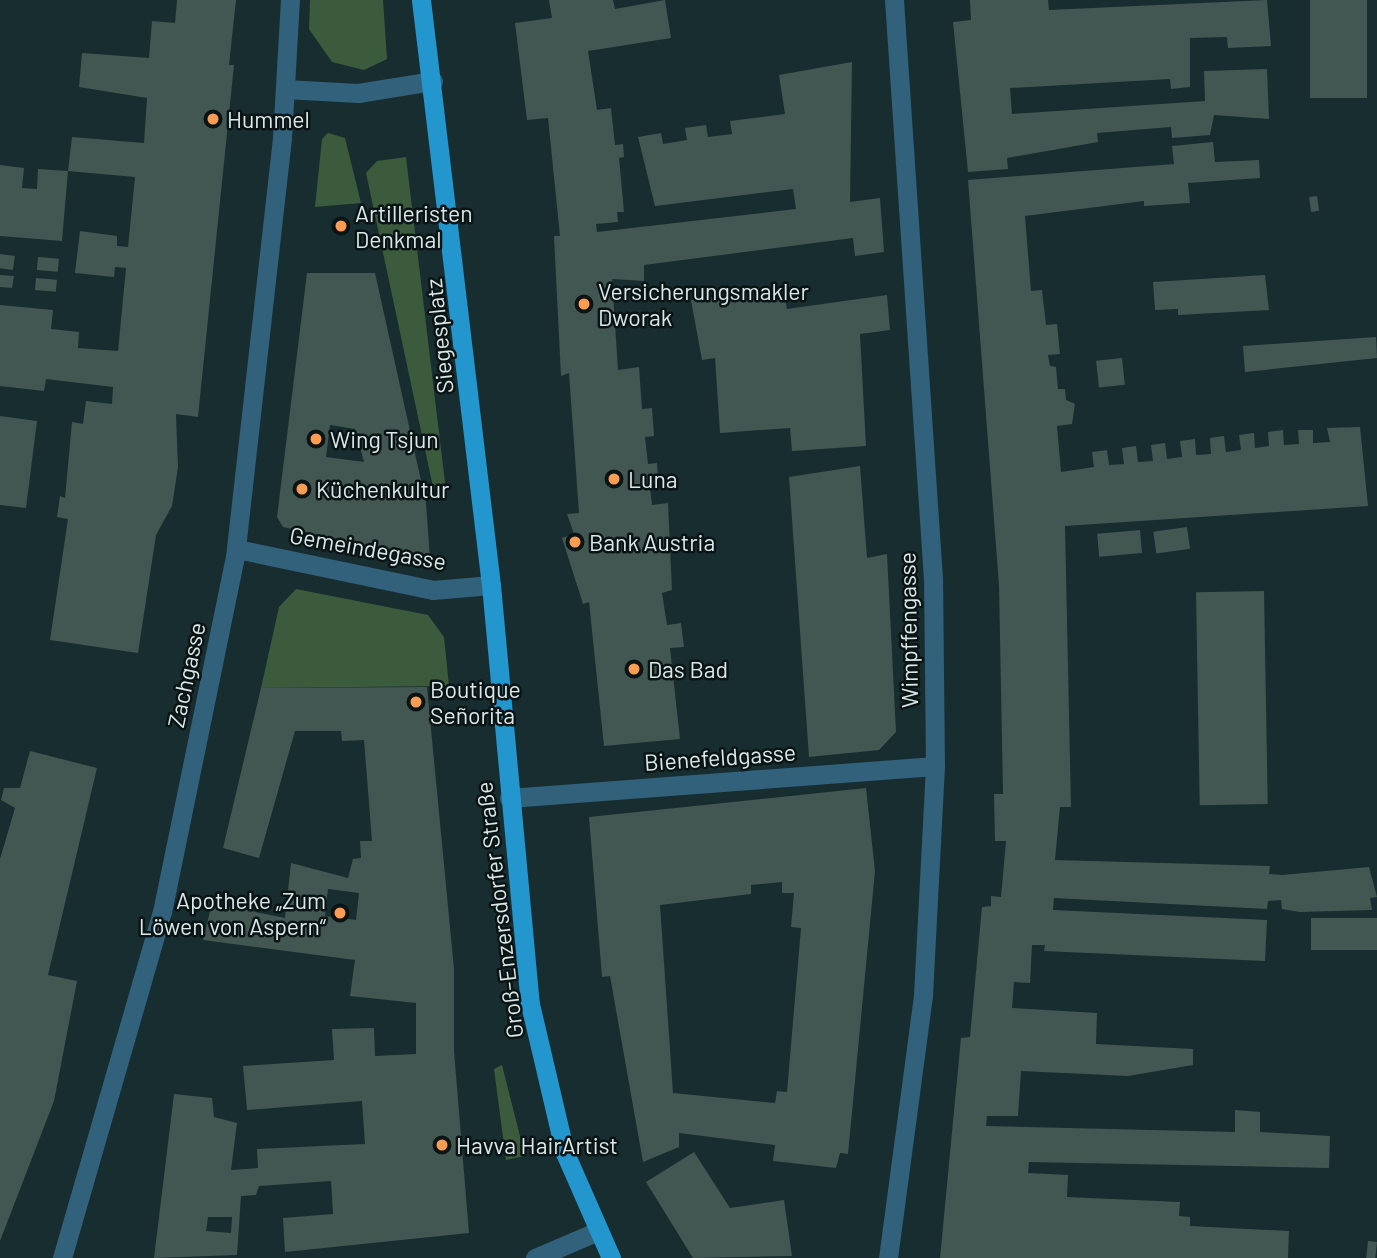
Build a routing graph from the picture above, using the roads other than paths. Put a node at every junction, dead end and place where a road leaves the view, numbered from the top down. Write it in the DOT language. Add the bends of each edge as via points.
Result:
graph roads {
  1 [pos="290,0"];
  2 [pos="421,0"];
  3 [pos="894,0"];
  4 [pos="433,81"];
  5 [pos="285,89"];
  6 [pos="237,549"];
  7 [pos="491,585"];
  8 [pos="935,766"];
  9 [pos="509,798"];
  10 [pos="596,1232"];
  11 [pos="62,1258"];
  12 [pos="535,1258"];
  13 [pos="611,1258"];
  14 [pos="888,1258"];
  1 -- 5 [label="street"];
  2 -- 4 [label="main road, Siegesplatz"];
  3 -- 8 [label="street, Wimpffengasse" via="933,579"];
  4 -- 5 [label="street" via="358,93"];
  4 -- 7 [label="main road, Siegesplatz"];
  5 -- 6 [label="street, Zachgasse"];
  6 -- 7 [label="street, Gemeindegasse" via="433,590"];
  6 -- 11 [label="street, Zachgasse" via="162,912"];
  7 -- 9 [label="main road, Groß-Enzersdorfer Straße"];
  8 -- 9 [label="street, Bienefeldgasse"];
  8 -- 14 [label="street, Wimpffengasse" via="923,995"];
  9 -- 10 [label="main road, Groß-Enzersdorfer Straße" via="530,1004 565,1153"];
  10 -- 12 [label="street"];
  10 -- 13 [label="main road, Groß-Enzersdorfer Straße"];
}
